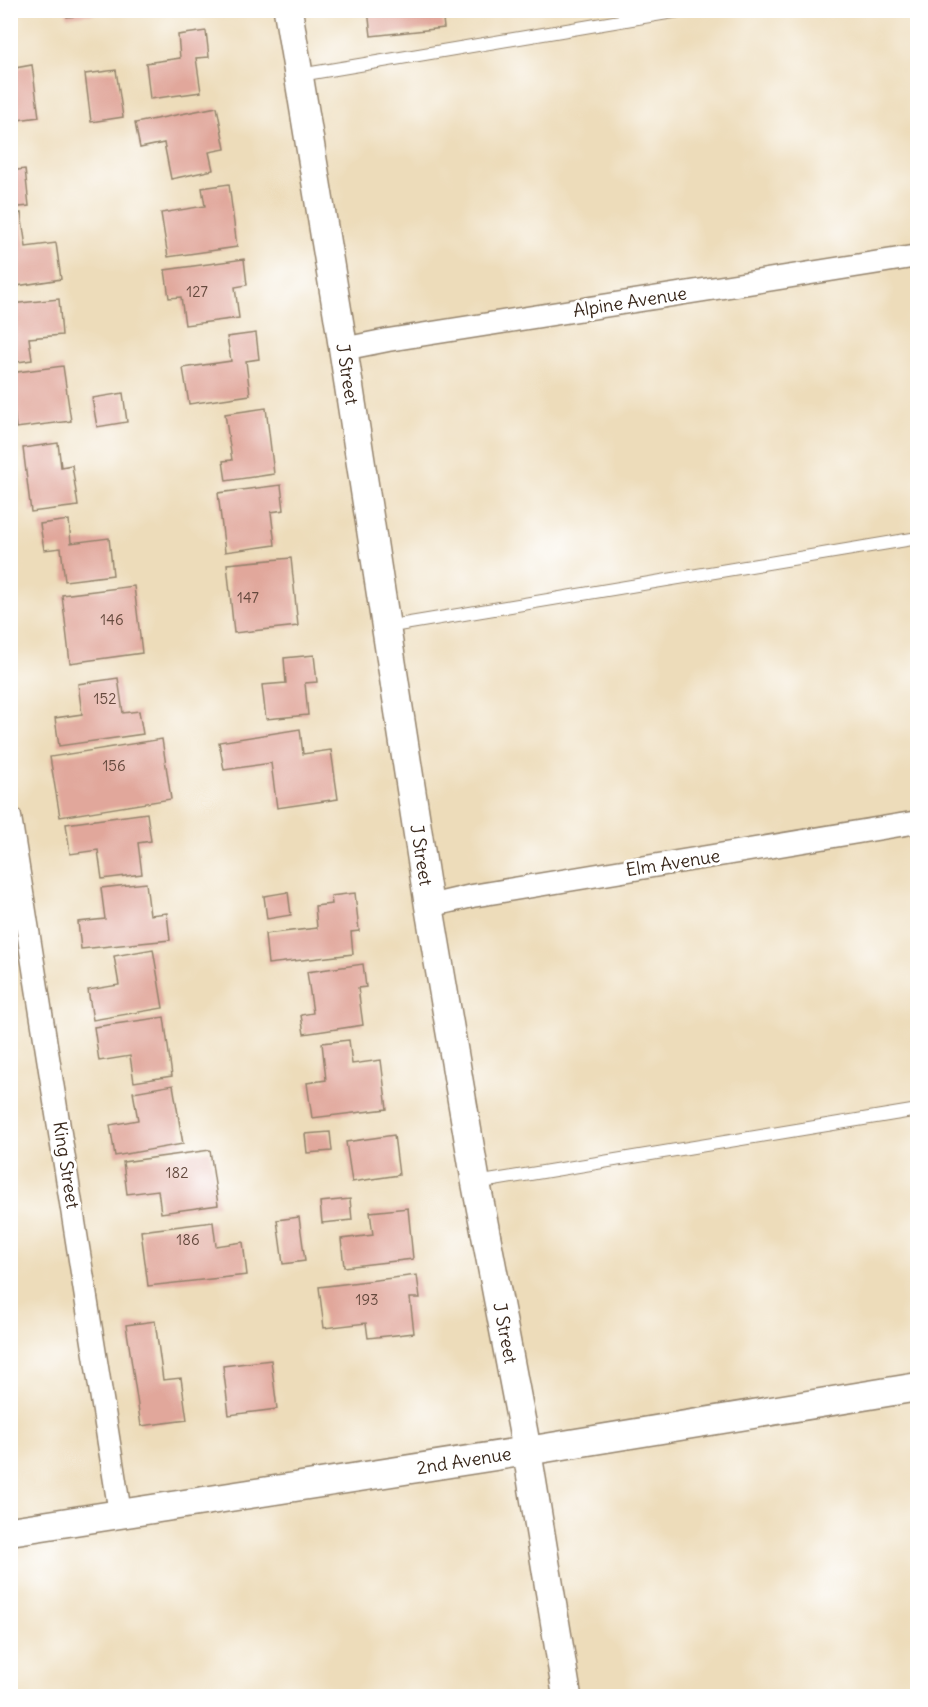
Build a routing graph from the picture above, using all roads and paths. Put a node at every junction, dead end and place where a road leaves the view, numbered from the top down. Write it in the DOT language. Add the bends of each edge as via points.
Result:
graph roads {
  1 [pos="288,10"];
  2 [pos="685,10"];
  3 [pos="300,75"];
  4 [pos="918,256"];
  5 [pos="343,349"];
  6 [pos="918,538"];
  7 [pos="386,627"];
  8 [pos="10,817"];
  9 [pos="918,822"];
  10 [pos="429,906"];
  11 [pos="918,1110"];
  12 [pos="477,1183"];
  13 [pos="918,1387"];
  14 [pos="527,1452"];
  15 [pos="120,1513"];
  16 [pos="10,1531"];
  17 [pos="567,1696"];
  1 -- 3 [label="street, J Street"];
  2 -- 3 [label="lane"];
  3 -- 5 [label="street, J Street"];
  4 -- 5 [label="street, Alpine Avenue"];
  5 -- 7 [label="street, J Street"];
  6 -- 7 [label="lane"];
  7 -- 10 [label="street, J Street"];
  8 -- 15 [label="street, King Street"];
  9 -- 10 [label="street, Elm Avenue"];
  10 -- 12 [label="street, J Street"];
  11 -- 12 [label="lane"];
  12 -- 14 [label="street, J Street"];
  13 -- 14 [label="street, 2nd Avenue"];
  14 -- 15 [label="street, 2nd Avenue"];
  14 -- 17 [label="street, J Street"];
  15 -- 16 [label="street, 2nd Avenue"];
}
